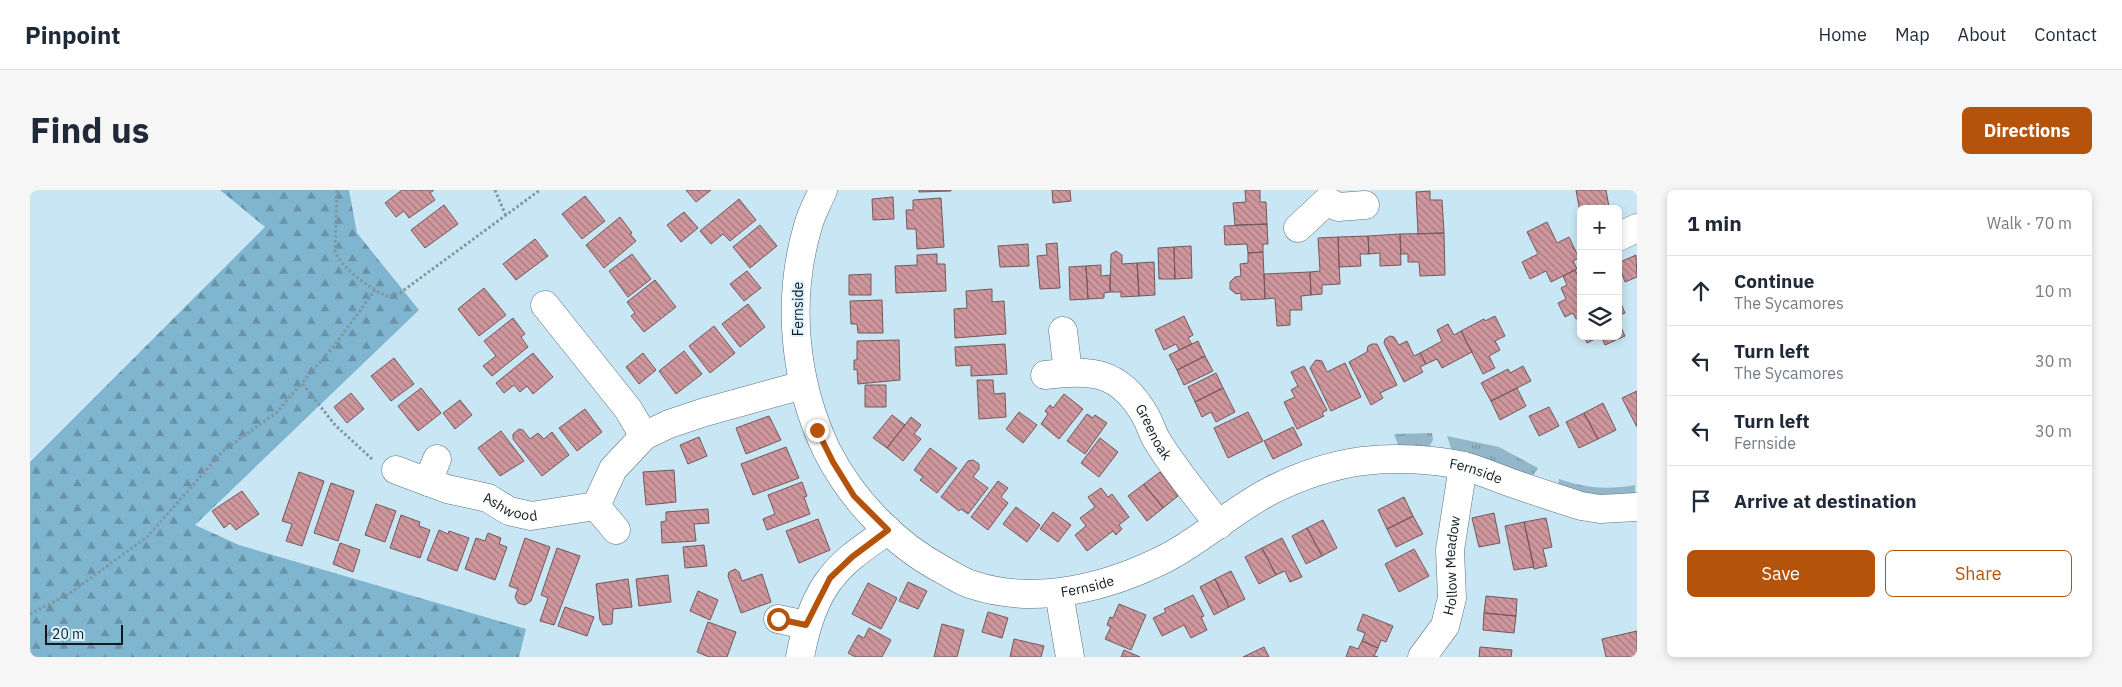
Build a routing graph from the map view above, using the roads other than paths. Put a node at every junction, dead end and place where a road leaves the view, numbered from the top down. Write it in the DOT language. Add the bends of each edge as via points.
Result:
graph roads {
  1 [pos="823,190"];
  2 [pos="1327,195"];
  3 [pos="1365,206"];
  4 [pos="1298,228"];
  5 [pos="1637,228"];
  6 [pos="1622,234"];
  7 [pos="545,305"];
  8 [pos="1063,332"];
  9 [pos="802,385"];
  10 [pos="644,436"];
  11 [pos="1463,466"];
  12 [pos="396,470"];
  13 [pos="596,506"];
  14 [pos="1637,507"];
  15 [pos="1219,525"];
  16 [pos="616,530"];
  17 [pos="888,530"];
  18 [pos="1059,593"];
  19 [pos="778,619"];
  20 [pos="806,625"];
  21 [pos="800,657"];
  22 [pos="1070,657"];
  23 [pos="1422,657"];
  1 -- 9 [label="street, Fernside" via="808,225 798,273 796,331"];
  2 -- 3 [label="street" via="1338,207"];
  2 -- 4 [label="street"];
  5 -- 6 [label="street"];
  7 -- 10 [label="street" via="628,409"];
  8 -- 15 [label="street, Greenoak" via="1056,374 1093,372 1110,377 1130,391 1157,439"];
  9 -- 10 [label="street" via="706,412"];
  9 -- 17 [label="street, Fernside" via="817,430 833,462 854,496"];
  10 -- 13 [label="street" via="613,469"];
  11 -- 14 [label="street, Fernside" via="1581,506 1600,509"];
  11 -- 15 [label="street, Fernside" via="1414,460 1363,461 1312,473 1270,491"];
  11 -- 23 [label="street, Hollow Meadow" via="1450,550 1452,598 1445,626"];
  12 -- 13 [label="street, Ashwood" via="433,471 447,489 488,498 509,511 531,516"];
  13 -- 16 [label="street"];
  15 -- 18 [label="street, Fernside" via="1168,557 1114,579"];
  17 -- 18 [label="street, Fernside" via="930,563 971,585 1010,594"];
  17 -- 20 [label="street" via="830,578"];
  18 -- 22 [label="street"];
  19 -- 20 [label="street"];
  20 -- 21 [label="street"];
}
